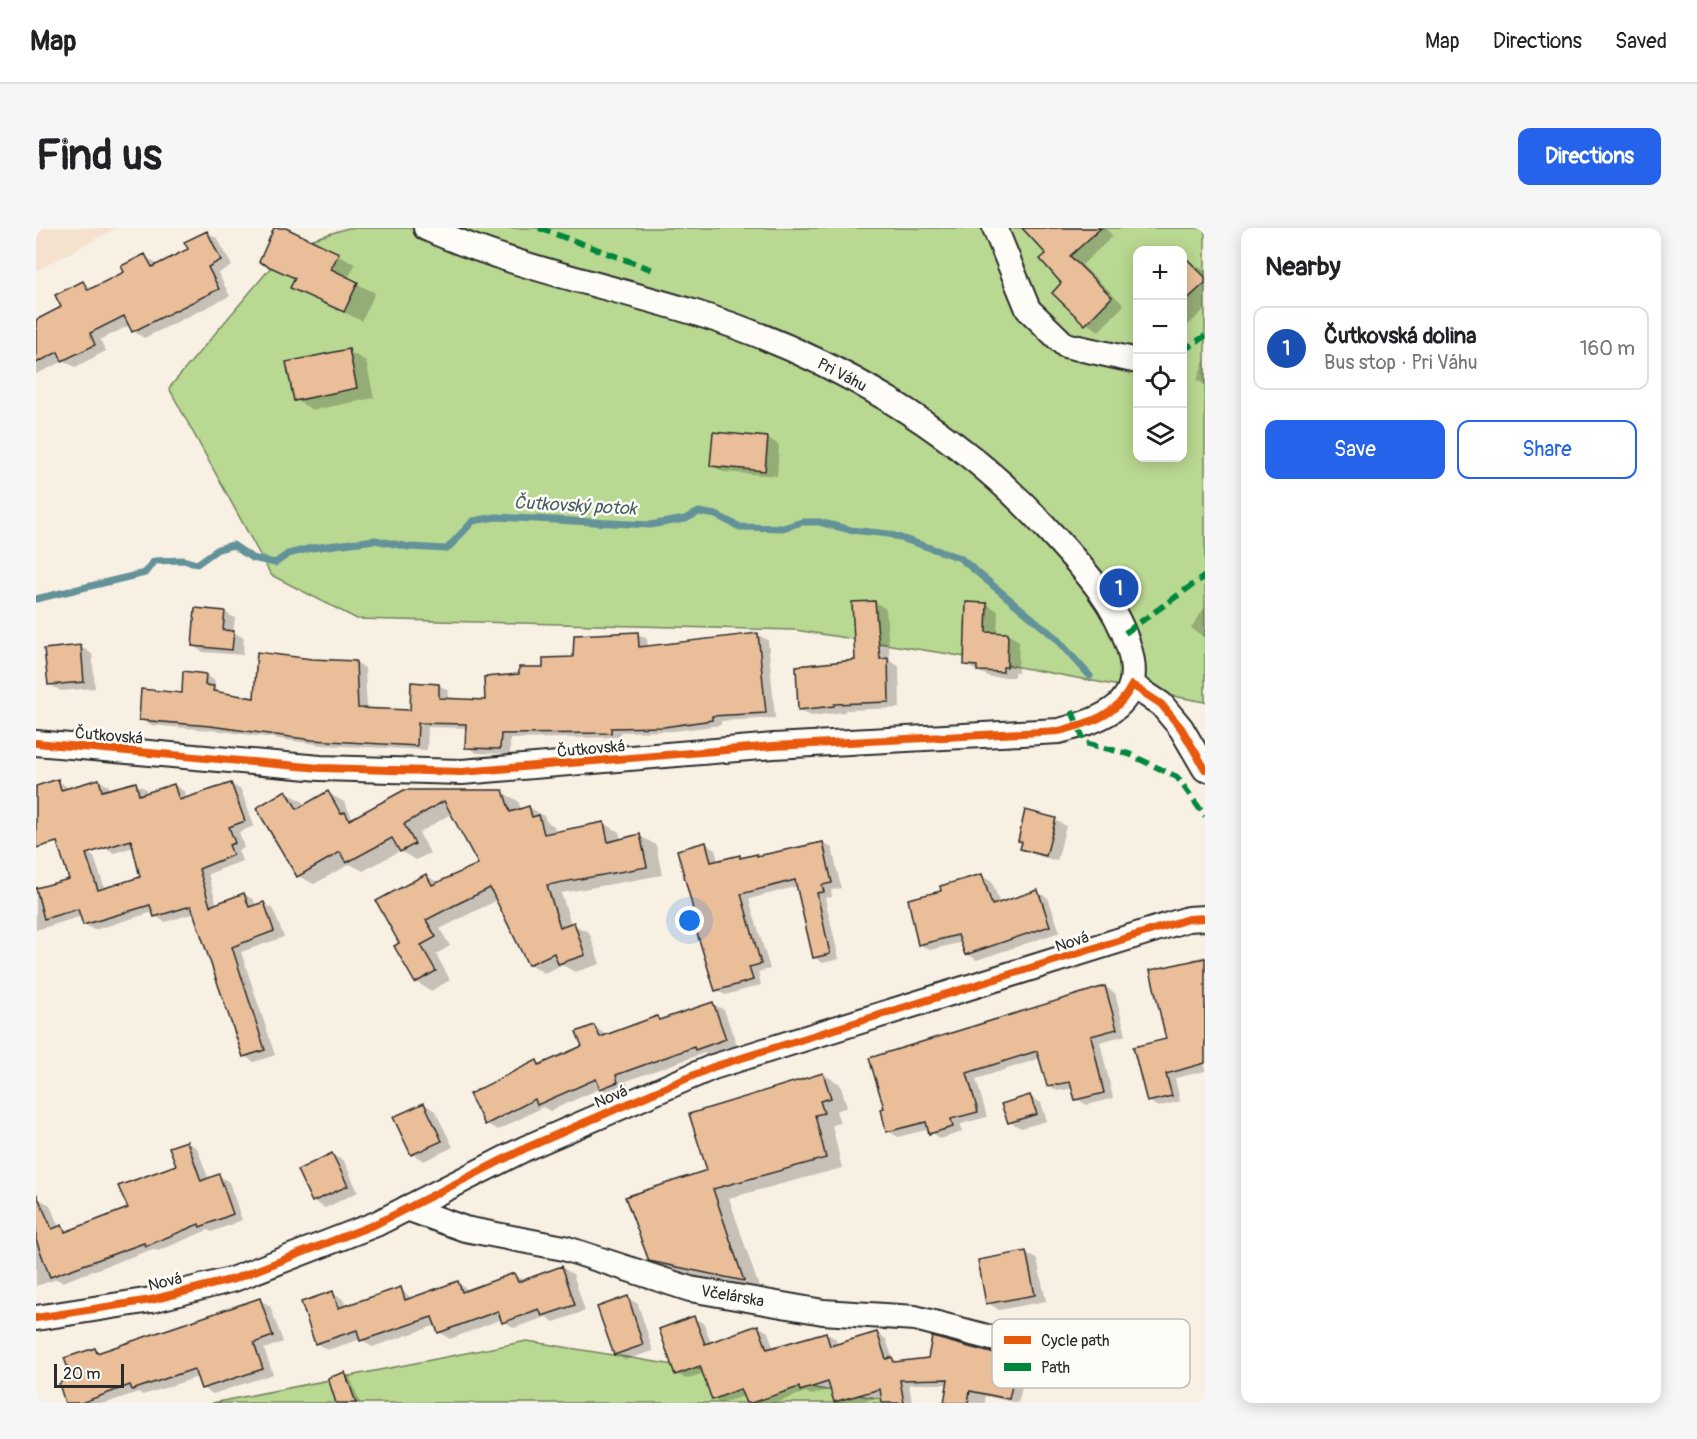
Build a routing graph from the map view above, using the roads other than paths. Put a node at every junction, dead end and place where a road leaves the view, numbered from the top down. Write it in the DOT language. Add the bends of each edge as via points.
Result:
graph roads {
  1 [pos="426,228"];
  2 [pos="995,228"];
  3 [pos="1133,360"];
  4 [pos="1132,685"];
  5 [pos="36,743"];
  6 [pos="1205,769"];
  7 [pos="1205,918"];
  8 [pos="407,1208"];
  9 [pos="36,1318"];
  10 [pos="992,1338"];
  1 -- 4 [label="street, Pri Váhu" via="497,258 741,328 816,360 885,398 966,453 1007,488 1071,555 1110,606 1125,633 1134,670"];
  2 -- 3 [label="street" via="1028,309 1065,345"];
  4 -- 5 [label="street, Čutkovská" via="1117,708 1085,724 1059,731 774,746 462,772 320,768"];
  4 -- 6 [label="street" via="1161,704 1181,728"];
  7 -- 8 [label="street, Nová" via="1188,919 713,1067 526,1148"];
  8 -- 9 [label="street, Nová" via="376,1224 234,1279 151,1300"];
  8 -- 10 [label="street, Včelárska" via="465,1229 564,1248 690,1288 823,1312 915,1318"];
}
